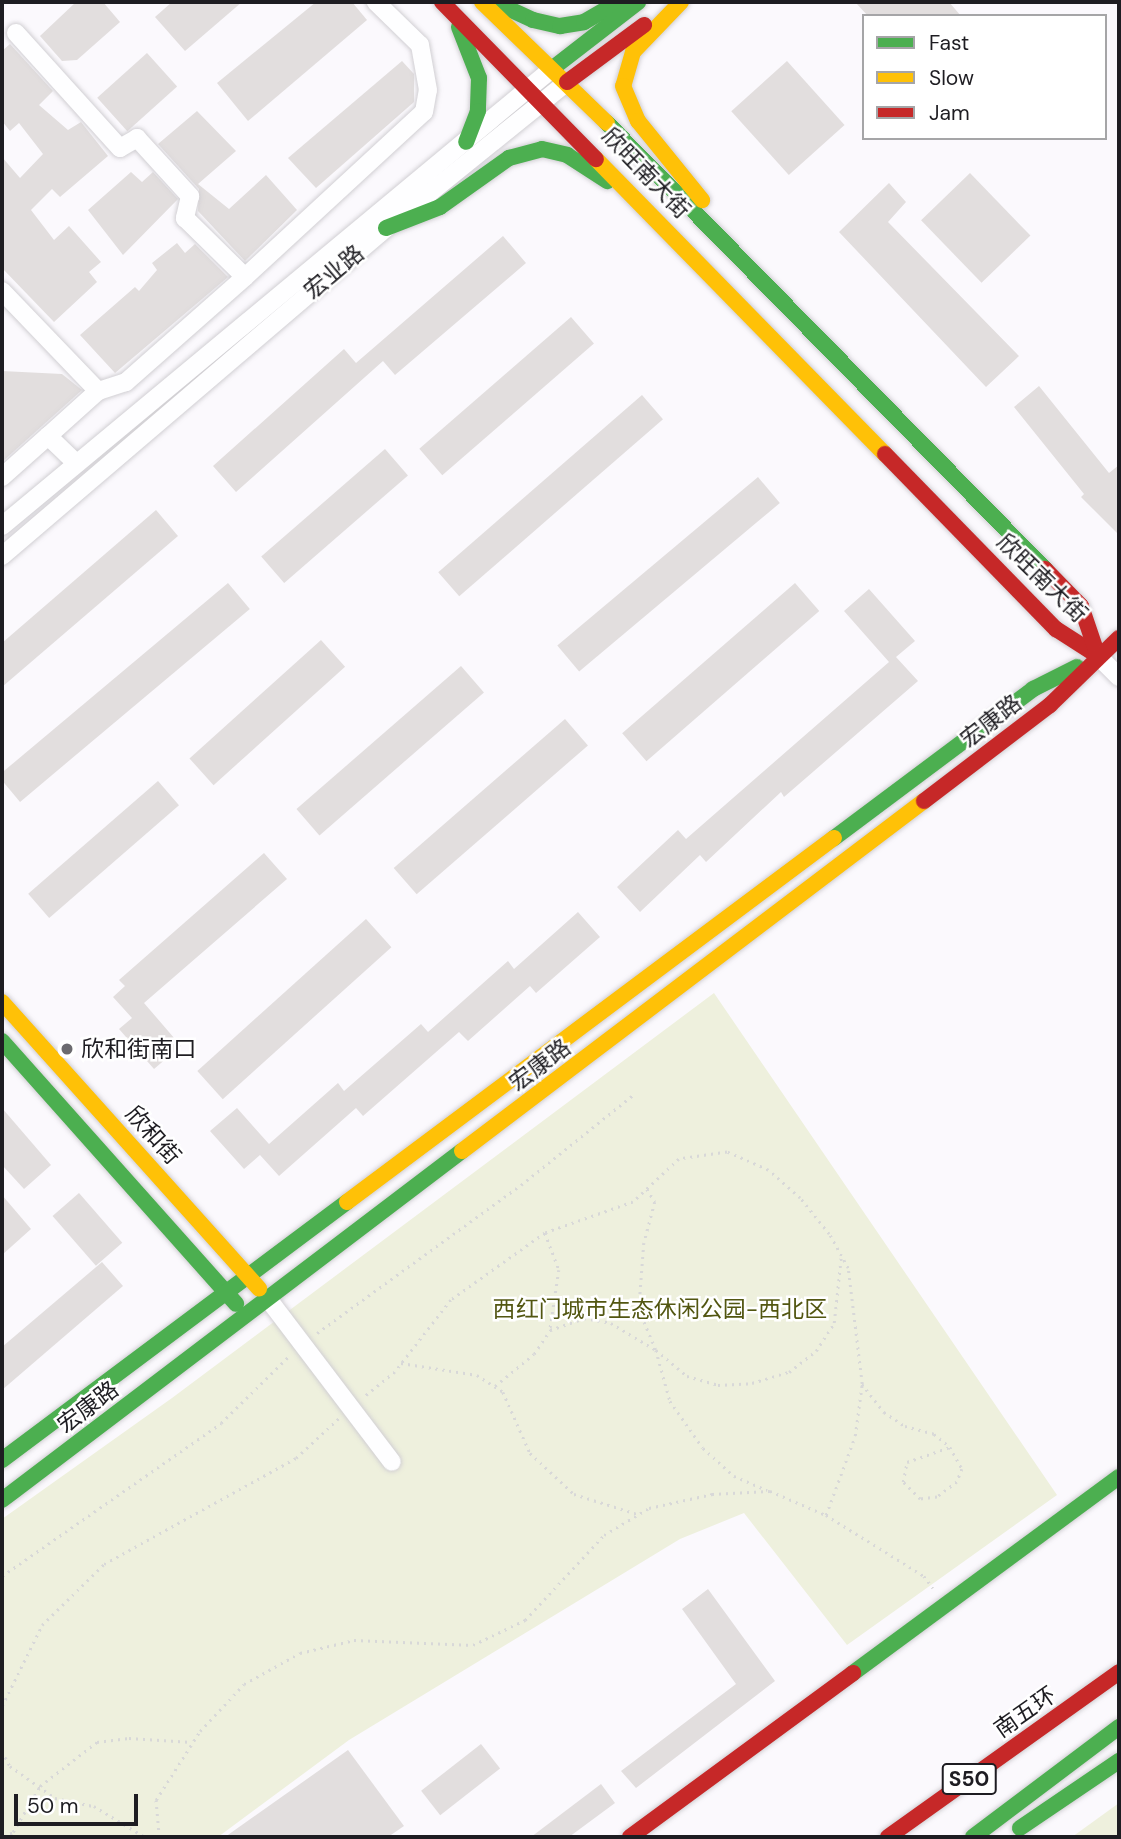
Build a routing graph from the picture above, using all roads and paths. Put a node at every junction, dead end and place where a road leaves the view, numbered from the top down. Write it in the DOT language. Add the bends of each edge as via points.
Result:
graph roads {
  1 [pos="376,2"];
  2 [pos="482,2"];
  3 [pos="494,2"];
  4 [pos="618,2"];
  5 [pos="638,2"];
  6 [pos="679,2"];
  7 [pos="445,4"];
  8 [pos="16,33"];
  9 [pos="553,68"];
  10 [pos="567,82"];
  11 [pos="536,93"];
  12 [pos="466,142"];
  13 [pos="638,198"];
  14 [pos="379,227"];
  15 [pos="741,260"];
  16 [pos="245,277"];
  17 [pos="2,291"];
  18 [pos="98,391"];
  19 [pos="48,436"];
  20 [pos="76,463"];
  21 [pos="2,477"];
  22 [pos="2,526"];
  23 [pos="2,556"];
  24 [pos="1119,638"];
  25 [pos="1098,656"];
  26 [pos="1119,677"];
  27 [pos="2,1002"];
  28 [pos="2,1041"];
  29 [pos="116,1127"];
  30 [pos="95,1143"];
  31 [pos="648,1189"];
  32 [pos="545,1233"];
  33 [pos="842,1256"];
  34 [pos="250,1275"];
  35 [pos="226,1292"];
  36 [pos="269,1300"];
  37 [pos="246,1316"];
  38 [pos="550,1329"];
  39 [pos="656,1350"];
  40 [pos="401,1363"];
  41 [pos="862,1384"];
  42 [pos="495,1386"];
  43 [pos="351,1407"];
  44 [pos="950,1447"];
  45 [pos="2,1460"];
  46 [pos="392,1462"];
  47 [pos="1119,1477"];
  48 [pos="770,1492"];
  49 [pos="2,1500"];
  50 [pos="638,1515"];
  51 [pos="826,1515"];
  52 [pos="945,1604"];
  53 [pos="1119,1659"];
  54 [pos="1119,1672"];
  55 [pos="2,1706"];
  56 [pos="1051,1722"];
  57 [pos="1119,1727"];
  58 [pos="193,1742"];
  59 [pos="2,1751"];
  60 [pos="1119,1761"];
  61 [pos="40,1786"];
  62 [pos="4,1837"];
  63 [pos="145,1837"];
  64 [pos="159,1837"];
  65 [pos="630,1837"];
  66 [pos="888,1837"];
  67 [pos="972,1837"];
  68 [pos="1006,1837"];
  1 -- 16 [label="street" via="419,45 428,90 424,112"];
  2 -- 9 [label="main road, 欣旺南大街"];
  3 -- 4 [label="main road" via="533,20 560,26 584,22"];
  5 -- 9 [label="main road, 宏业路"];
  6 -- 10 [label="main road, 宏业路"];
  6 -- 15 [label="main road" via="633,52 623,86 626,102 693,186"];
  7 -- 11 [label="main road, 欣旺南大街"];
  7 -- 12 [label="main road" via="468,42 479,78 478,111"];
  8 -- 16 [label="street" via="121,148 136,138 190,196 185,218"];
  9 -- 10 [label="main road, 欣旺南大街"];
  9 -- 11 [label="street, 宏业路"];
  10 -- 11 [label="street, 宏业路"];
  10 -- 15 [label="main road, 欣旺南大街"];
  11 -- 12 [label="street, 宏业路"];
  11 -- 13 [label="main road, 欣旺南大街"];
  11 -- 14 [label="street, 宏业路"];
  12 -- 14 [label="street, 宏业路"];
  13 -- 14 [label="main road" via="566,155 542,149 509,158 440,207"];
  13 -- 25 [label="main road, 欣旺南大街" via="1056,628"];
  14 -- 20 [label="street, 宏业路"];
  14 -- 23 [label="street, 宏业路"];
  15 -- 25 [label="main road, 欣旺南大街" via="1081,606"];
  16 -- 18 [label="street" via="126,382"];
  17 -- 18 [label="street"];
  18 -- 19 [label="street"];
  19 -- 20 [label="street"];
  19 -- 21 [label="street"];
  20 -- 22 [label="street, 宏业路"];
  24 -- 25 [label="main road, 宏康路"];
  25 -- 26 [label="street"];
  25 -- 34 [label="main road, 宏康路" via="1033,690"];
  25 -- 36 [label="main road, 宏康路" via="1049,705"];
  27 -- 29 [label="main road, 欣和街"];
  28 -- 30 [label="main road"];
  29 -- 30 [label="main road" via="122,1138 117,1146"];
  29 -- 34 [label="main road, 欣和街"];
  30 -- 35 [label="main road"];
  31 -- 32 [label="path" via="633,1202"];
  31 -- 33 [label="path" via="679,1159 727,1152 768,1170 792,1191"];
  31 -- 39 [label="path" via="655,1202 644,1243 639,1309"];
  32 -- 38 [label="path" via="559,1270"];
  32 -- 40 [label="path" via="451,1300"];
  33 -- 39 [label="path" via="834,1323 816,1351 789,1372 752,1383 718,1385 687,1376"];
  33 -- 41 [label="path" via="858,1323"];
  34 -- 35 [label="main road, 宏康路"];
  34 -- 36 [label="main road, 欣和街"];
  35 -- 37 [label="main road"];
  35 -- 45 [label="main road, 宏康路"];
  36 -- 37 [label="main road, 宏康路"];
  36 -- 43 [label="street"];
  37 -- 49 [label="main road, 宏康路"];
  38 -- 39 [label="path" via="584,1318 611,1323"];
  38 -- 42 [label="path" via="534,1354"];
  39 -- 48 [label="path" via="670,1401 703,1448 734,1476"];
  40 -- 42 [label="path" via="477,1375"];
  40 -- 43 [label="path"];
  41 -- 44 [label="path" via="884,1412"];
  41 -- 51 [label="path" via="855,1436"];
  42 -- 50 [label="path" via="503,1392 530,1453 574,1494"];
  43 -- 46 [label="street"];
  43 -- 55 [label="path" via="296,1458 104,1564 42,1625"];
  44 -- 44 [label="path" via="962,1469 957,1482 937,1497 920,1499 903,1482 907,1462"];
  47 -- 52 [label="main road"];
  48 -- 50 [label="path" via="712,1494 649,1508"];
  48 -- 51 [label="path"];
  50 -- 58 [label="path" via="604,1535 525,1620 473,1645 354,1640 300,1653 244,1684"];
  51 -- 52 [label="path" via="924,1576"];
  52 -- 65 [label="main road"];
  53 -- 56 [label="main road"];
  54 -- 56 [label="main road, 南五环 / S50"];
  56 -- 66 [label="main road, 南五环 / S50"];
  57 -- 67 [label="main road, S50"];
  58 -- 61 [label="path" via="128,1738 97,1742"];
  58 -- 64 [label="path" via="156,1800"];
  59 -- 61 [label="path" via="10,1766"];
  60 -- 68 [label="main road"];
  61 -- 62 [label="path" via="13,1832"];
  61 -- 63 [label="path" via="55,1798 94,1806"];
}
